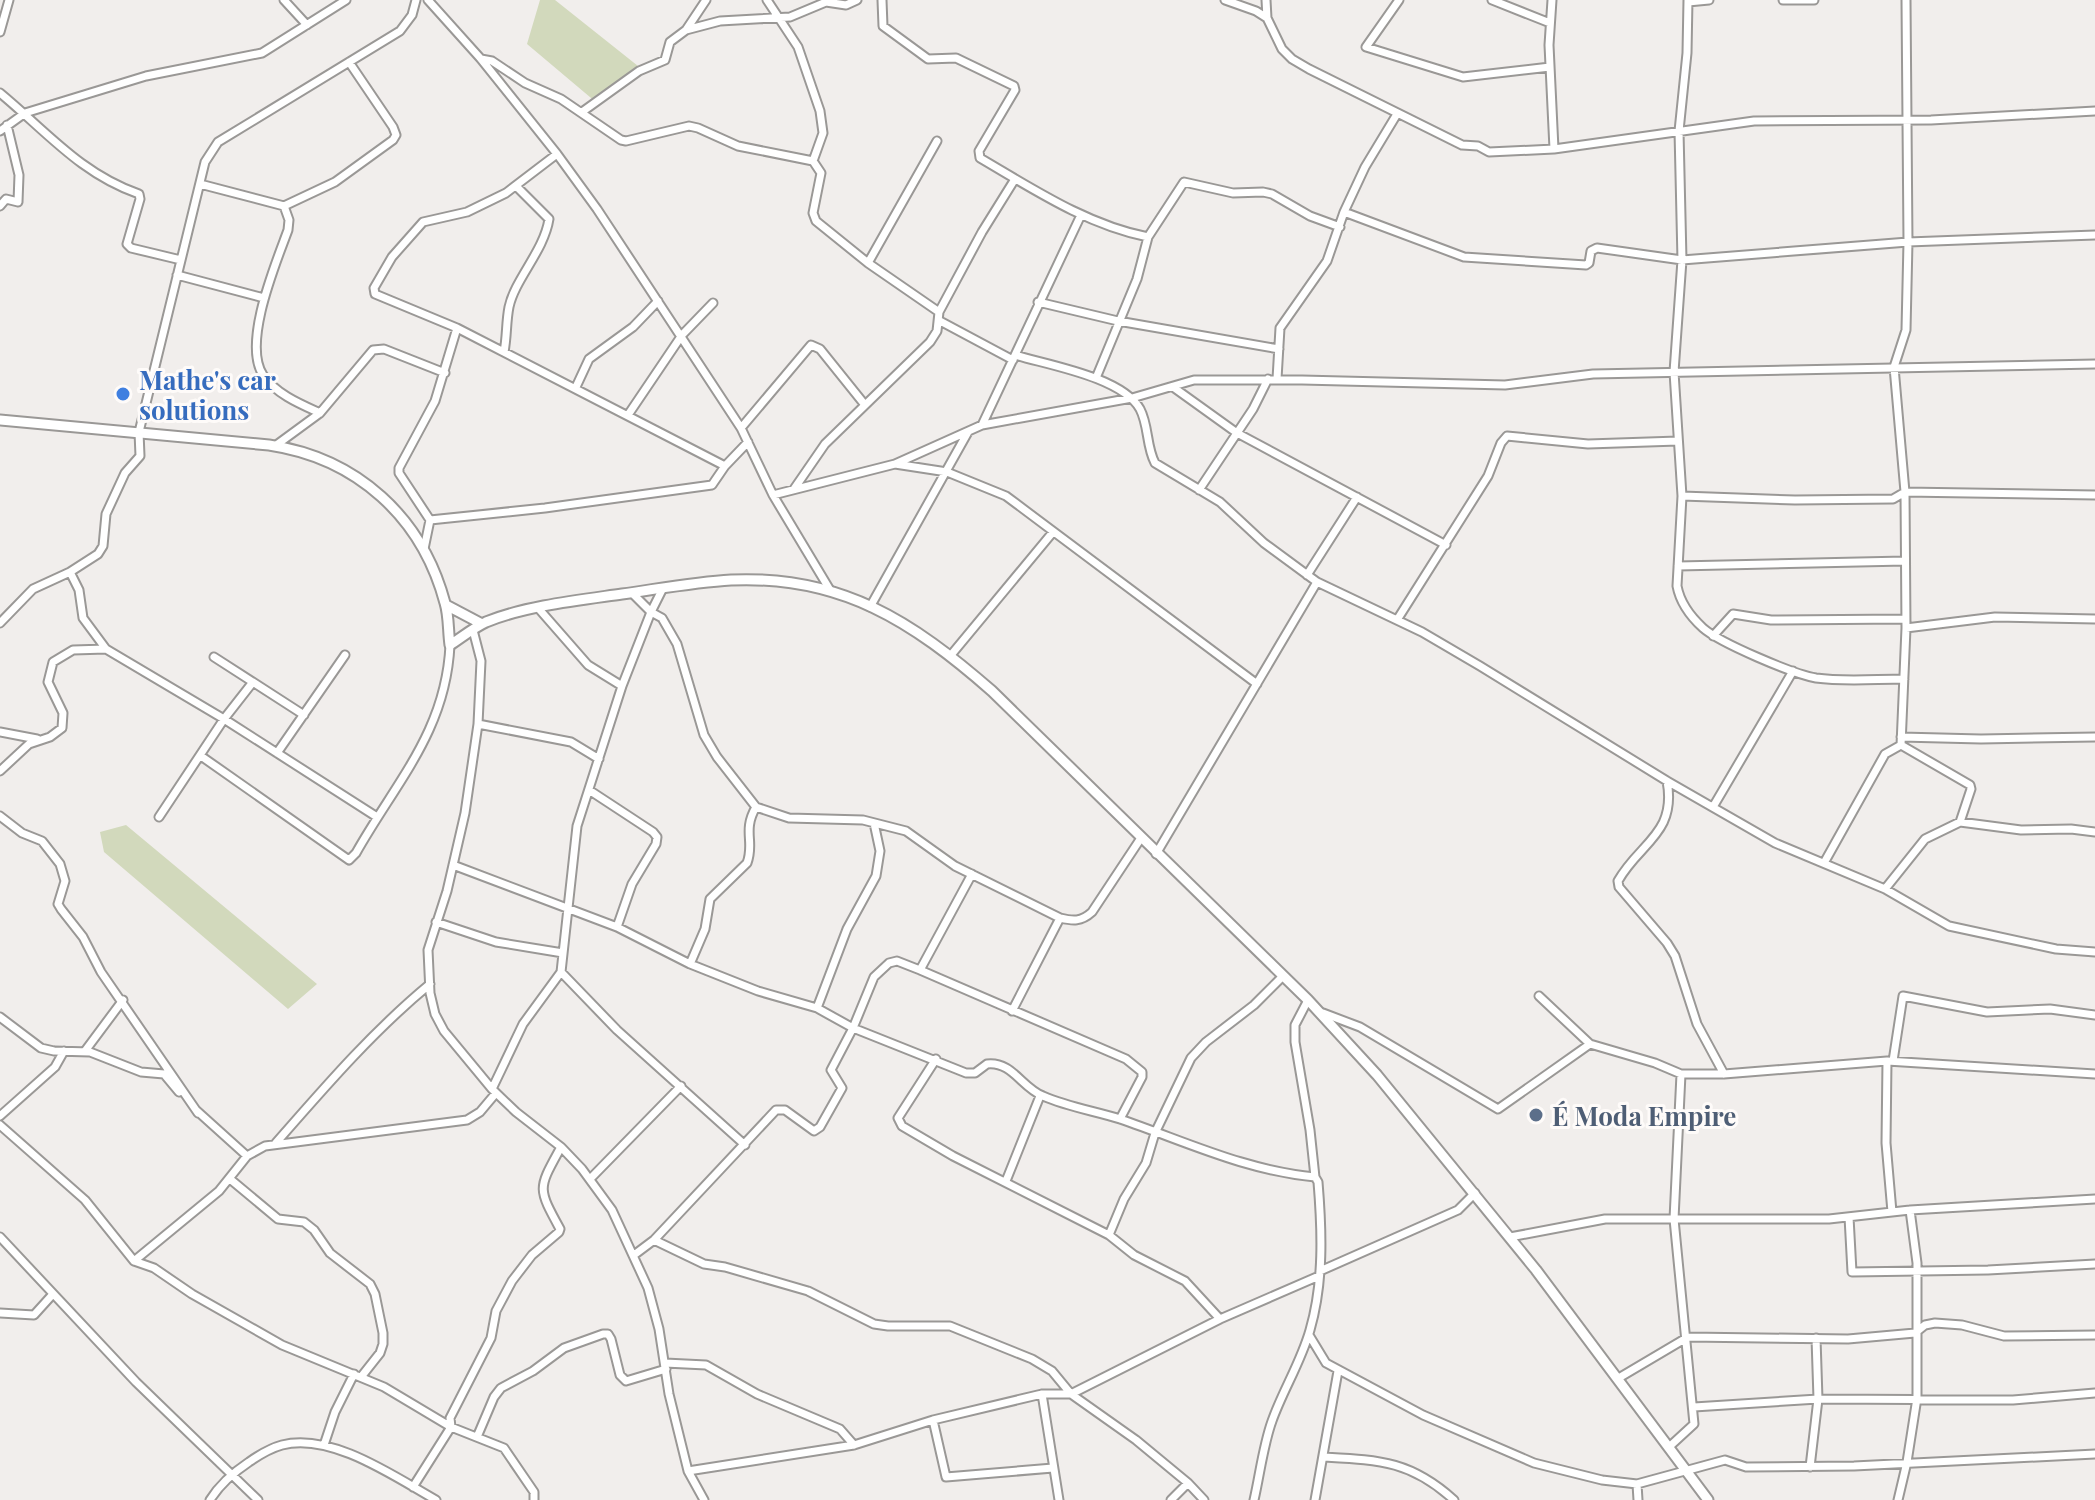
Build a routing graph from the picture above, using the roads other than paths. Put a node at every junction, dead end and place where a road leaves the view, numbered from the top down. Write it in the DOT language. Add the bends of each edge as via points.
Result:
graph roads {
  1 [pos="9,0"];
  2 [pos="284,0"];
  3 [pos="346,0"];
  4 [pos="416,0"];
  5 [pos="428,0"];
  6 [pos="706,0"];
  7 [pos="767,0"];
  8 [pos="857,0"];
  9 [pos="882,0"];
  10 [pos="1225,0"];
  11 [pos="1266,0"];
  12 [pos="1399,0"];
  13 [pos="1492,0"];
  14 [pos="1552,0"];
  15 [pos="1709,0"];
  16 [pos="1783,0"];
  17 [pos="1814,0"];
  18 [pos="1906,0"];
  19 [pos="1688,1"];
  20 [pos="780,17"];
  21 [pos="1267,18"];
  22 [pos="1550,23"];
  23 [pos="307,25"];
  24 [pos="1,26"];
  25 [pos="686,30"];
  26 [pos="481,59"];
  27 [pos="349,62"];
  28 [pos="1550,67"];
  29 [pos="516,78"];
  30 [pos="505,90"];
  31 [pos="0,93"];
  32 [pos="2095,111"];
  33 [pos="582,112"];
  34 [pos="25,113"];
  35 [pos="1397,114"];
  36 [pos="1906,119"];
  37 [pos="4,128"];
  38 [pos="1679,131"];
  39 [pos="937,141"];
  40 [pos="1554,149"];
  41 [pos="557,154"];
  42 [pos="813,161"];
  43 [pos="1015,179"];
  44 [pos="200,184"];
  45 [pos="517,187"];
  46 [pos="0,206"];
  47 [pos="284,206"];
  48 [pos="1344,212"];
  49 [pos="1081,215"];
  50 [pos="1340,227"];
  51 [pos="2095,235"];
  52 [pos="1148,237"];
  53 [pos="1908,242"];
  54 [pos="181,260"];
  55 [pos="1682,260"];
  56 [pos="868,263"];
  57 [pos="177,275"];
  58 [pos="264,298"];
  59 [pos="658,301"];
  60 [pos="1038,302"];
  61 [pos="713,303"];
  62 [pos="940,316"];
  63 [pos="1118,321"];
  64 [pos="457,328"];
  65 [pos="682,335"];
  66 [pos="1279,349"];
  67 [pos="504,352"];
  68 [pos="1014,358"];
  69 [pos="2095,364"];
  70 [pos="1894,367"];
  71 [pos="1674,372"];
  72 [pos="445,373"];
  73 [pos="1096,378"];
  74 [pos="1268,379"];
  75 [pos="1277,379"];
  76 [pos="576,387"];
  77 [pos="1173,387"];
  78 [pos="1132,398"];
  79 [pos="865,405"];
  80 [pos="320,413"];
  81 [pos="628,415"];
  82 [pos="0,420"];
  83 [pos="982,425"];
  84 [pos="741,428"];
  85 [pos="969,430"];
  86 [pos="139,432"];
  87 [pos="1237,433"];
  88 [pos="1678,441"];
  89 [pos="748,442"];
  90 [pos="275,446"];
  91 [pos="895,464"];
  92 [pos="725,466"];
  93 [pos="947,472"];
  94 [pos="794,489"];
  95 [pos="1199,490"];
  96 [pos="1905,492"];
  97 [pos="773,495"];
  98 [pos="2095,495"];
  99 [pos="1682,496"];
  100 [pos="1357,497"];
  101 [pos="430,520"];
  102 [pos="1053,532"];
  103 [pos="1446,545"];
  104 [pos="424,549"];
  105 [pos="1905,561"];
  106 [pos="1678,566"];
  107 [pos="70,572"];
  108 [pos="1307,575"];
  109 [pos="1317,582"];
  110 [pos="663,588"];
  111 [pos="830,590"];
  112 [pos="632,593"];
  113 [pos="446,605"];
  114 [pos="870,607"];
  115 [pos="539,609"];
  116 [pos="651,612"];
  117 [pos="1905,619"];
  118 [pos="2095,619"];
  119 [pos="1397,620"];
  120 [pos="0,623"];
  121 [pos="482,624"];
  122 [pos="1906,628"];
  123 [pos="473,630"];
  124 [pos="1713,636"];
  125 [pos="450,645"];
  126 [pos="106,649"];
  127 [pos="345,655"];
  128 [pos="951,655"];
  129 [pos="214,657"];
  130 [pos="1793,671"];
  131 [pos="1904,679"];
  132 [pos="253,682"];
  133 [pos="1257,684"];
  134 [pos="622,686"];
  135 [pos="304,715"];
  136 [pos="224,719"];
  137 [pos="478,724"];
  138 [pos="0,732"];
  139 [pos="2095,737"];
  140 [pos="43,739"];
  141 [pos="1901,741"];
  142 [pos="277,753"];
  143 [pos="201,756"];
  144 [pos="599,759"];
  145 [pos="0,771"];
  146 [pos="1667,781"];
  147 [pos="589,790"];
  148 [pos="756,807"];
  149 [pos="1713,807"];
  150 [pos="0,816"];
  151 [pos="159,817"];
  152 [pos="377,817"];
  153 [pos="1960,822"];
  154 [pos="874,823"];
  155 [pos="2095,832"];
  156 [pos="1141,838"];
  157 [pos="1156,854"];
  158 [pos="1824,863"];
  159 [pos="453,865"];
  160 [pos="972,874"];
  161 [pos="1885,889"];
  162 [pos="568,909"];
  163 [pos="1060,918"];
  164 [pos="436,922"];
  165 [pos="617,927"];
  166 [pos="2095,952"];
  167 [pos="563,953"];
  168 [pos="690,964"];
  169 [pos="920,970"];
  170 [pos="561,972"];
  171 [pos="1283,976"];
  172 [pos="430,984"];
  173 [pos="1539,996"];
  174 [pos="123,1000"];
  175 [pos="1308,1000"];
  176 [pos="817,1008"];
  177 [pos="1012,1011"];
  178 [pos="1319,1012"];
  179 [pos="2095,1015"];
  180 [pos="0,1017"];
  181 [pos="853,1028"];
  182 [pos="1590,1044"];
  183 [pos="64,1051"];
  184 [pos="85,1051"];
  185 [pos="936,1059"];
  186 [pos="1890,1061"];
  187 [pos="1681,1074"];
  188 [pos="1724,1074"];
  189 [pos="2095,1074"];
  190 [pos="681,1086"];
  191 [pos="494,1091"];
  192 [pos="1040,1096"];
  193 [pos="198,1113"];
  194 [pos="0,1116"];
  195 [pos="1120,1119"];
  196 [pos="0,1125"];
  197 [pos="1155,1133"];
  198 [pos="275,1144"];
  199 [pos="745,1145"];
  200 [pos="561,1147"];
  201 [pos="247,1156"];
  202 [pos="1315,1177"];
  203 [pos="230,1179"];
  204 [pos="590,1179"];
  205 [pos="1006,1181"];
  206 [pos="1475,1193"];
  207 [pos="2095,1199"];
  208 [pos="1910,1210"];
  209 [pos="1892,1212"];
  210 [pos="1849,1217"];
  211 [pos="1674,1219"];
  212 [pos="1109,1235"];
  213 [pos="0,1237"];
  214 [pos="1510,1237"];
  215 [pos="654,1240"];
  216 [pos="634,1255"];
  217 [pos="134,1261"];
  218 [pos="2095,1264"];
  219 [pos="1917,1270"];
  220 [pos="1319,1274"];
  221 [pos="53,1294"];
  222 [pos="0,1313"];
  223 [pos="1220,1319"];
  224 [pos="1915,1333"];
  225 [pos="1309,1335"];
  226 [pos="2095,1335"];
  227 [pos="1688,1337"];
  228 [pos="1816,1338"];
  229 [pos="665,1366"];
  230 [pos="1338,1371"];
  231 [pos="358,1376"];
  232 [pos="1617,1379"];
  233 [pos="2095,1393"];
  234 [pos="1042,1394"];
  235 [pos="1071,1394"];
  236 [pos="1917,1398"];
  237 [pos="1818,1399"];
  238 [pos="1694,1407"];
  239 [pos="933,1420"];
  240 [pos="451,1427"];
  241 [pos="477,1437"];
  242 [pos="324,1445"];
  243 [pos="854,1445"];
  244 [pos="1669,1447"];
  245 [pos="2095,1454"];
  246 [pos="1325,1457"];
  247 [pos="1907,1462"];
  248 [pos="1810,1467"];
  249 [pos="1053,1468"];
  250 [pos="1686,1470"];
  251 [pos="688,1471"];
  252 [pos="233,1473"];
  253 [pos="1188,1483"];
  254 [pos="1637,1484"];
  255 [pos="413,1487"];
  256 [pos="210,1500"];
  257 [pos="258,1500"];
  258 [pos="436,1500"];
  259 [pos="534,1500"];
  260 [pos="704,1500"];
  261 [pos="1059,1500"];
  262 [pos="1171,1500"];
  263 [pos="1204,1500"];
  264 [pos="1254,1500"];
  265 [pos="1315,1500"];
  266 [pos="1454,1500"];
  267 [pos="1638,1500"];
  268 [pos="1708,1500"];
  269 [pos="1898,1500"];
  1 -- 24 [label="street"];
  2 -- 23 [label="street"];
  3 -- 23 [label="street"];
  4 -- 27 [label="street" via="400,31"];
  5 -- 26 [label="street"];
  6 -- 25 [label="street"];
  7 -- 20 [label="street"];
  8 -- 20 [label="street" via="846,5 826,2"];
  9 -- 43 [label="street" via="883,26 928,59 956,58 1014,86 978,155"];
  10 -- 21 [label="street"];
  11 -- 21 [label="street"];
  12 -- 28 [label="street" via="1366,47 1463,77"];
  13 -- 22 [label="street"];
  14 -- 22 [label="street"];
  15 -- 19 [label="street"];
  16 -- 17 [label="street"];
  18 -- 36 [label="street"];
  19 -- 38 [label="street"];
  20 -- 25 [label="street" via="720,21"];
  20 -- 42 [label="street" via="798,47 823,124"];
  21 -- 35 [label="street" via="1292,59"];
  22 -- 28 [label="street"];
  23 -- 34 [label="street" via="262,53 146,76"];
  25 -- 33 [label="street" via="670,42 665,60 639,71"];
  26 -- 29 [label="street"];
  26 -- 30 [label="street"];
  27 -- 44 [label="street" via="218,142 205,162"];
  27 -- 47 [label="street" via="396,135 335,182"];
  28 -- 40 [label="street"];
  29 -- 30 [label="street"];
  29 -- 33 [label="street"];
  30 -- 41 [label="street"];
  31 -- 34 [label="street"];
  32 -- 36 [label="street"];
  33 -- 42 [label="street" via="621,140 689,126 738,146"];
  34 -- 37 [label="street"];
  34 -- 54 [label="street" via="87,170 139,194 127,244 131,248"];
  35 -- 40 [label="street" via="1489,152"];
  35 -- 48 [label="street"];
  36 -- 38 [label="street" via="1754,121"];
  36 -- 53 [label="street"];
  37 -- 46 [label="street" via="16,156 19,192 18,202 6,199"];
  38 -- 40 [label="street"];
  38 -- 55 [label="street"];
  39 -- 56 [label="street"];
  41 -- 45 [label="street"];
  41 -- 59 [label="street"];
  42 -- 56 [label="street" via="821,173 816,221"];
  43 -- 49 [label="street"];
  43 -- 62 [label="street"];
  44 -- 47 [label="street"];
  44 -- 54 [label="street"];
  45 -- 64 [label="street" via="467,212 423,222 392,257 374,288 379,296"];
  45 -- 67 [label="street" via="549,219 509,307"];
  47 -- 58 [label="street" via="288,230"];
  48 -- 50 [label="street"];
  48 -- 55 [label="street" via="1473,259 1586,265 1597,248"];
  49 -- 52 [label="street" via="1113,230"];
  49 -- 60 [label="street"];
  50 -- 52 [label="street" via="1272,194 1233,193 1189,181 1180,185"];
  50 -- 66 [label="street" via="1327,261 1280,328"];
  51 -- 53 [label="street"];
  52 -- 63 [label="street"];
  53 -- 55 [label="street"];
  53 -- 70 [label="street" via="1906,330"];
  54 -- 57 [label="street"];
  55 -- 71 [label="street"];
  56 -- 62 [label="street"];
  57 -- 58 [label="street"];
  57 -- 86 [label="street"];
  58 -- 80 [label="street" via="257,338 263,376 282,394"];
  59 -- 65 [label="street"];
  59 -- 76 [label="street" via="589,359"];
  60 -- 63 [label="street"];
  60 -- 68 [label="street"];
  61 -- 65 [label="street"];
  62 -- 68 [label="street"];
  62 -- 79 [label="street" via="930,342"];
  63 -- 66 [label="street"];
  63 -- 73 [label="street"];
  64 -- 67 [label="street"];
  64 -- 72 [label="street"];
  65 -- 81 [label="street"];
  65 -- 84 [label="street"];
  66 -- 75 [label="street"];
  67 -- 76 [label="street"];
  68 -- 73 [label="street"];
  68 -- 83 [label="street"];
  69 -- 70 [label="street"];
  70 -- 71 [label="street"];
  70 -- 96 [label="street"];
  71 -- 75 [label="street" via="1495,385"];
  71 -- 88 [label="street"];
  72 -- 80 [label="street" via="384,349 373,350"];
  72 -- 101 [label="street" via="399,468"];
  73 -- 78 [label="street"];
  74 -- 75 [label="street"];
  74 -- 77 [label="street" via="1213,378"];
  74 -- 87 [label="street"];
  76 -- 81 [label="street"];
  77 -- 78 [label="street"];
  77 -- 87 [label="street"];
  78 -- 83 [label="street"];
  78 -- 95 [label="street" via="1147,427 1155,463"];
  79 -- 84 [label="street" via="820,349 811,345"];
  79 -- 94 [label="street" via="825,444"];
  80 -- 90 [label="street"];
  81 -- 92 [label="street"];
  82 -- 86 [label="street"];
  83 -- 85 [label="street"];
  84 -- 89 [label="street"];
  85 -- 91 [label="street"];
  85 -- 93 [label="street"];
  86 -- 90 [label="street"];
  86 -- 107 [label="street" via="140,456 125,473 106,514 103,546"];
  87 -- 95 [label="street"];
  87 -- 100 [label="street"];
  88 -- 99 [label="street"];
  88 -- 103 [label="street" via="1588,444 1507,436"];
  89 -- 92 [label="street"];
  89 -- 97 [label="street"];
  90 -- 104 [label="street" via="321,458 358,476 403,516"];
  91 -- 93 [label="street"];
  91 -- 94 [label="street"];
  92 -- 101 [label="street" via="712,485"];
  93 -- 102 [label="street" via="1006,496"];
  93 -- 114 [label="street"];
  94 -- 97 [label="street"];
  95 -- 108 [label="street"];
  96 -- 98 [label="street"];
  96 -- 99 [label="street" via="1893,499"];
  96 -- 105 [label="street"];
  97 -- 111 [label="street"];
  99 -- 106 [label="street"];
  100 -- 103 [label="street"];
  100 -- 108 [label="street"];
  101 -- 104 [label="street"];
  102 -- 128 [label="street"];
  102 -- 133 [label="street"];
  103 -- 119 [label="street"];
  104 -- 113 [label="street"];
  105 -- 106 [label="street"];
  105 -- 117 [label="street"];
  106 -- 124 [label="street" via="1679,595"];
  107 -- 120 [label="street" via="33,589"];
  107 -- 126 [label="street" via="83,618"];
  108 -- 109 [label="street"];
  109 -- 119 [label="street"];
  109 -- 133 [label="street"];
  110 -- 111 [label="street" via="750,580"];
  110 -- 112 [label="street"];
  110 -- 116 [label="street"];
  111 -- 114 [label="street"];
  112 -- 115 [label="street"];
  112 -- 116 [label="street"];
  113 -- 121 [label="street"];
  113 -- 125 [label="street"];
  114 -- 128 [label="street" via="905,622"];
  115 -- 121 [label="street"];
  115 -- 134 [label="street" via="588,665"];
  116 -- 134 [label="street"];
  116 -- 148 [label="street" via="662,618 677,644 704,735"];
  117 -- 122 [label="street"];
  117 -- 124 [label="street" via="1771,620 1733,614"];
  118 -- 122 [label="street" via="1995,617"];
  119 -- 146 [label="street"];
  121 -- 123 [label="street"];
  122 -- 131 [label="street"];
  123 -- 125 [label="street"];
  123 -- 137 [label="street" via="481,661"];
  124 -- 130 [label="street"];
  125 -- 152 [label="street" via="438,713"];
  126 -- 136 [label="street"];
  126 -- 140 [label="street" via="73,650 53,662 48,682 64,719 57,734"];
  127 -- 135 [label="street"];
  128 -- 156 [label="street"];
  129 -- 132 [label="street"];
  130 -- 131 [label="street" via="1821,678"];
  130 -- 149 [label="street"];
  131 -- 141 [label="street"];
  132 -- 135 [label="street"];
  132 -- 136 [label="street"];
  133 -- 157 [label="street"];
  134 -- 144 [label="street"];
  135 -- 142 [label="street"];
  136 -- 142 [label="street"];
  136 -- 143 [label="street"];
  137 -- 144 [label="street" via="571,742"];
  137 -- 159 [label="street"];
  138 -- 140 [label="street"];
  139 -- 141 [label="street"];
  140 -- 145 [label="street" via="29,744"];
  141 -- 153 [label="street" via="1970,785"];
  141 -- 158 [label="street" via="1881,761"];
  142 -- 152 [label="street"];
  143 -- 151 [label="street"];
  143 -- 152 [label="street" via="349,860"];
  144 -- 147 [label="street"];
  146 -- 149 [label="street"];
  146 -- 188 [label="street" via="1667,816 1618,881 1619,887 1675,956 1697,1024"];
  147 -- 162 [label="street" via="575,840"];
  147 -- 165 [label="street" via="657,837"];
  148 -- 154 [label="street" via="789,818"];
  148 -- 168 [label="street" via="748,826 750,856 710,899 705,929"];
  149 -- 158 [label="street" via="1775,843"];
  150 -- 174 [label="street" via="48,847 60,864 65,881 58,904"];
  153 -- 155 [label="street"];
  153 -- 161 [label="street" via="1925,839"];
  154 -- 160 [label="street" via="906,831"];
  154 -- 176 [label="street" via="880,851 876,876 847,929"];
  156 -- 157 [label="street"];
  156 -- 163 [label="street" via="1092,912 1075,921"];
  157 -- 171 [label="street"];
  158 -- 161 [label="street"];
  159 -- 162 [label="street"];
  159 -- 164 [label="street"];
  160 -- 163 [label="street"];
  160 -- 169 [label="street"];
  161 -- 166 [label="street" via="1949,926"];
  162 -- 165 [label="street"];
  162 -- 167 [label="street"];
  163 -- 177 [label="street"];
  164 -- 167 [label="street" via="496,942"];
  164 -- 172 [label="street" via="428,950"];
  165 -- 168 [label="street"];
  167 -- 170 [label="street"];
  168 -- 176 [label="street"];
  169 -- 177 [label="street"];
  169 -- 181 [label="street" via="897,961 880,970"];
  170 -- 190 [label="street"];
  170 -- 191 [label="street" via="523,1024"];
  171 -- 175 [label="street"];
  171 -- 197 [label="street" via="1191,1058"];
  172 -- 191 [label="street" via="444,1031"];
  172 -- 198 [label="street" via="347,1062"];
  173 -- 182 [label="street"];
  174 -- 184 [label="street"];
  174 -- 193 [label="street"];
  175 -- 178 [label="street"];
  175 -- 202 [label="street" via="1295,1025 1295,1042"];
  176 -- 181 [label="street"];
  177 -- 195 [label="street" via="1126,1059 1142,1072"];
  178 -- 182 [label="street" via="1360,1027 1498,1109"];
  178 -- 206 [label="street"];
  179 -- 186 [label="street" via="2050,1009 1987,1012 1903,996"];
  180 -- 183 [label="street" via="41,1048"];
  181 -- 185 [label="street"];
  181 -- 199 [label="street" via="831,1070 842,1088 820,1127 814,1131 780,1109"];
  182 -- 187 [label="street"];
  183 -- 184 [label="street"];
  183 -- 194 [label="street" via="55,1067"];
  184 -- 193 [label="street" via="141,1072 164,1074"];
  185 -- 192 [label="street" via="971,1073 987,1064 1004,1065"];
  185 -- 205 [label="street" via="899,1122"];
  186 -- 188 [label="street"];
  186 -- 189 [label="street"];
  186 -- 209 [label="street" via="1886,1143"];
  187 -- 188 [label="street"];
  187 -- 211 [label="street"];
  190 -- 199 [label="street"];
  190 -- 204 [label="street"];
  191 -- 198 [label="street" via="480,1112 467,1120"];
  191 -- 200 [label="street"];
  192 -- 195 [label="street"];
  192 -- 205 [label="street"];
  193 -- 201 [label="street"];
  195 -- 197 [label="street"];
  196 -- 217 [label="street" via="85,1200"];
  197 -- 202 [label="street" via="1239,1163"];
  197 -- 212 [label="street" via="1146,1163"];
  198 -- 201 [label="street"];
  199 -- 215 [label="street"];
  200 -- 204 [label="street"];
  200 -- 240 [label="street" via="542,1183 559,1232 521,1267 506,1291 491,1338 450,1418"];
  201 -- 203 [label="street"];
  202 -- 220 [label="street" via="1322,1228"];
  203 -- 217 [label="street"];
  203 -- 231 [label="street" via="278,1219 304,1222 330,1253 370,1284 383,1344"];
  204 -- 216 [label="street"];
  205 -- 212 [label="street"];
  206 -- 214 [label="street"];
  206 -- 220 [label="street" via="1458,1210"];
  207 -- 208 [label="street"];
  208 -- 209 [label="street"];
  208 -- 219 [label="street"];
  209 -- 210 [label="street"];
  210 -- 211 [label="street"];
  210 -- 219 [label="street" via="1852,1272"];
  211 -- 214 [label="street" via="1605,1219"];
  211 -- 227 [label="street"];
  212 -- 223 [label="street" via="1134,1255 1185,1281"];
  213 -- 221 [label="street"];
  214 -- 232 [label="street"];
  215 -- 216 [label="street"];
  215 -- 235 [label="street" via="704,1264 808,1291 874,1324 962,1329 1042,1364"];
  216 -- 229 [label="street" via="648,1288"];
  217 -- 231 [label="street" via="282,1345"];
  218 -- 219 [label="street"];
  219 -- 224 [label="street"];
  220 -- 223 [label="street"];
  220 -- 225 [label="street"];
  221 -- 222 [label="street" via="34,1315"];
  221 -- 252 [label="street"];
  223 -- 235 [label="street"];
  224 -- 226 [label="street" via="1935,1323 2004,1336"];
  224 -- 228 [label="street"];
  224 -- 236 [label="street"];
  225 -- 230 [label="street" via="1326,1363"];
  225 -- 264 [label="street" via="1270,1426"];
  227 -- 228 [label="street"];
  227 -- 232 [label="street"];
  227 -- 238 [label="street"];
  228 -- 237 [label="street"];
  229 -- 241 [label="street" via="626,1381 608,1334 564,1348 501,1388"];
  229 -- 243 [label="street" via="706,1365 757,1394 840,1429"];
  229 -- 251 [label="street"];
  230 -- 246 [label="street"];
  230 -- 254 [label="street" via="1437,1422 1534,1463"];
  231 -- 240 [label="street"];
  231 -- 242 [label="street" via="335,1412"];
  232 -- 244 [label="street"];
  233 -- 236 [label="street" via="2013,1400"];
  234 -- 235 [label="street"];
  234 -- 239 [label="street"];
  234 -- 249 [label="street"];
  235 -- 253 [label="street"];
  236 -- 237 [label="street"];
  236 -- 247 [label="street"];
  237 -- 238 [label="street"];
  237 -- 248 [label="street"];
  238 -- 244 [label="street" via="1694,1424"];
  239 -- 243 [label="street"];
  239 -- 249 [label="street" via="946,1477"];
  240 -- 241 [label="street"];
  240 -- 255 [label="street"];
  241 -- 259 [label="street" via="510,1453"];
  242 -- 252 [label="street" via="281,1445"];
  242 -- 255 [label="street"];
  243 -- 251 [label="street"];
  244 -- 250 [label="street"];
  245 -- 247 [label="street"];
  246 -- 265 [label="street"];
  246 -- 266 [label="street" via="1396,1464"];
  247 -- 248 [label="street"];
  247 -- 269 [label="street"];
  248 -- 250 [label="street" via="1746,1467 1725,1460"];
  249 -- 261 [label="street"];
  250 -- 254 [label="street"];
  250 -- 268 [label="street"];
  251 -- 260 [label="street"];
  252 -- 256 [label="street"];
  252 -- 257 [label="street"];
  253 -- 262 [label="street"];
  253 -- 263 [label="street"];
  254 -- 267 [label="street"];
  255 -- 258 [label="street"];
}
